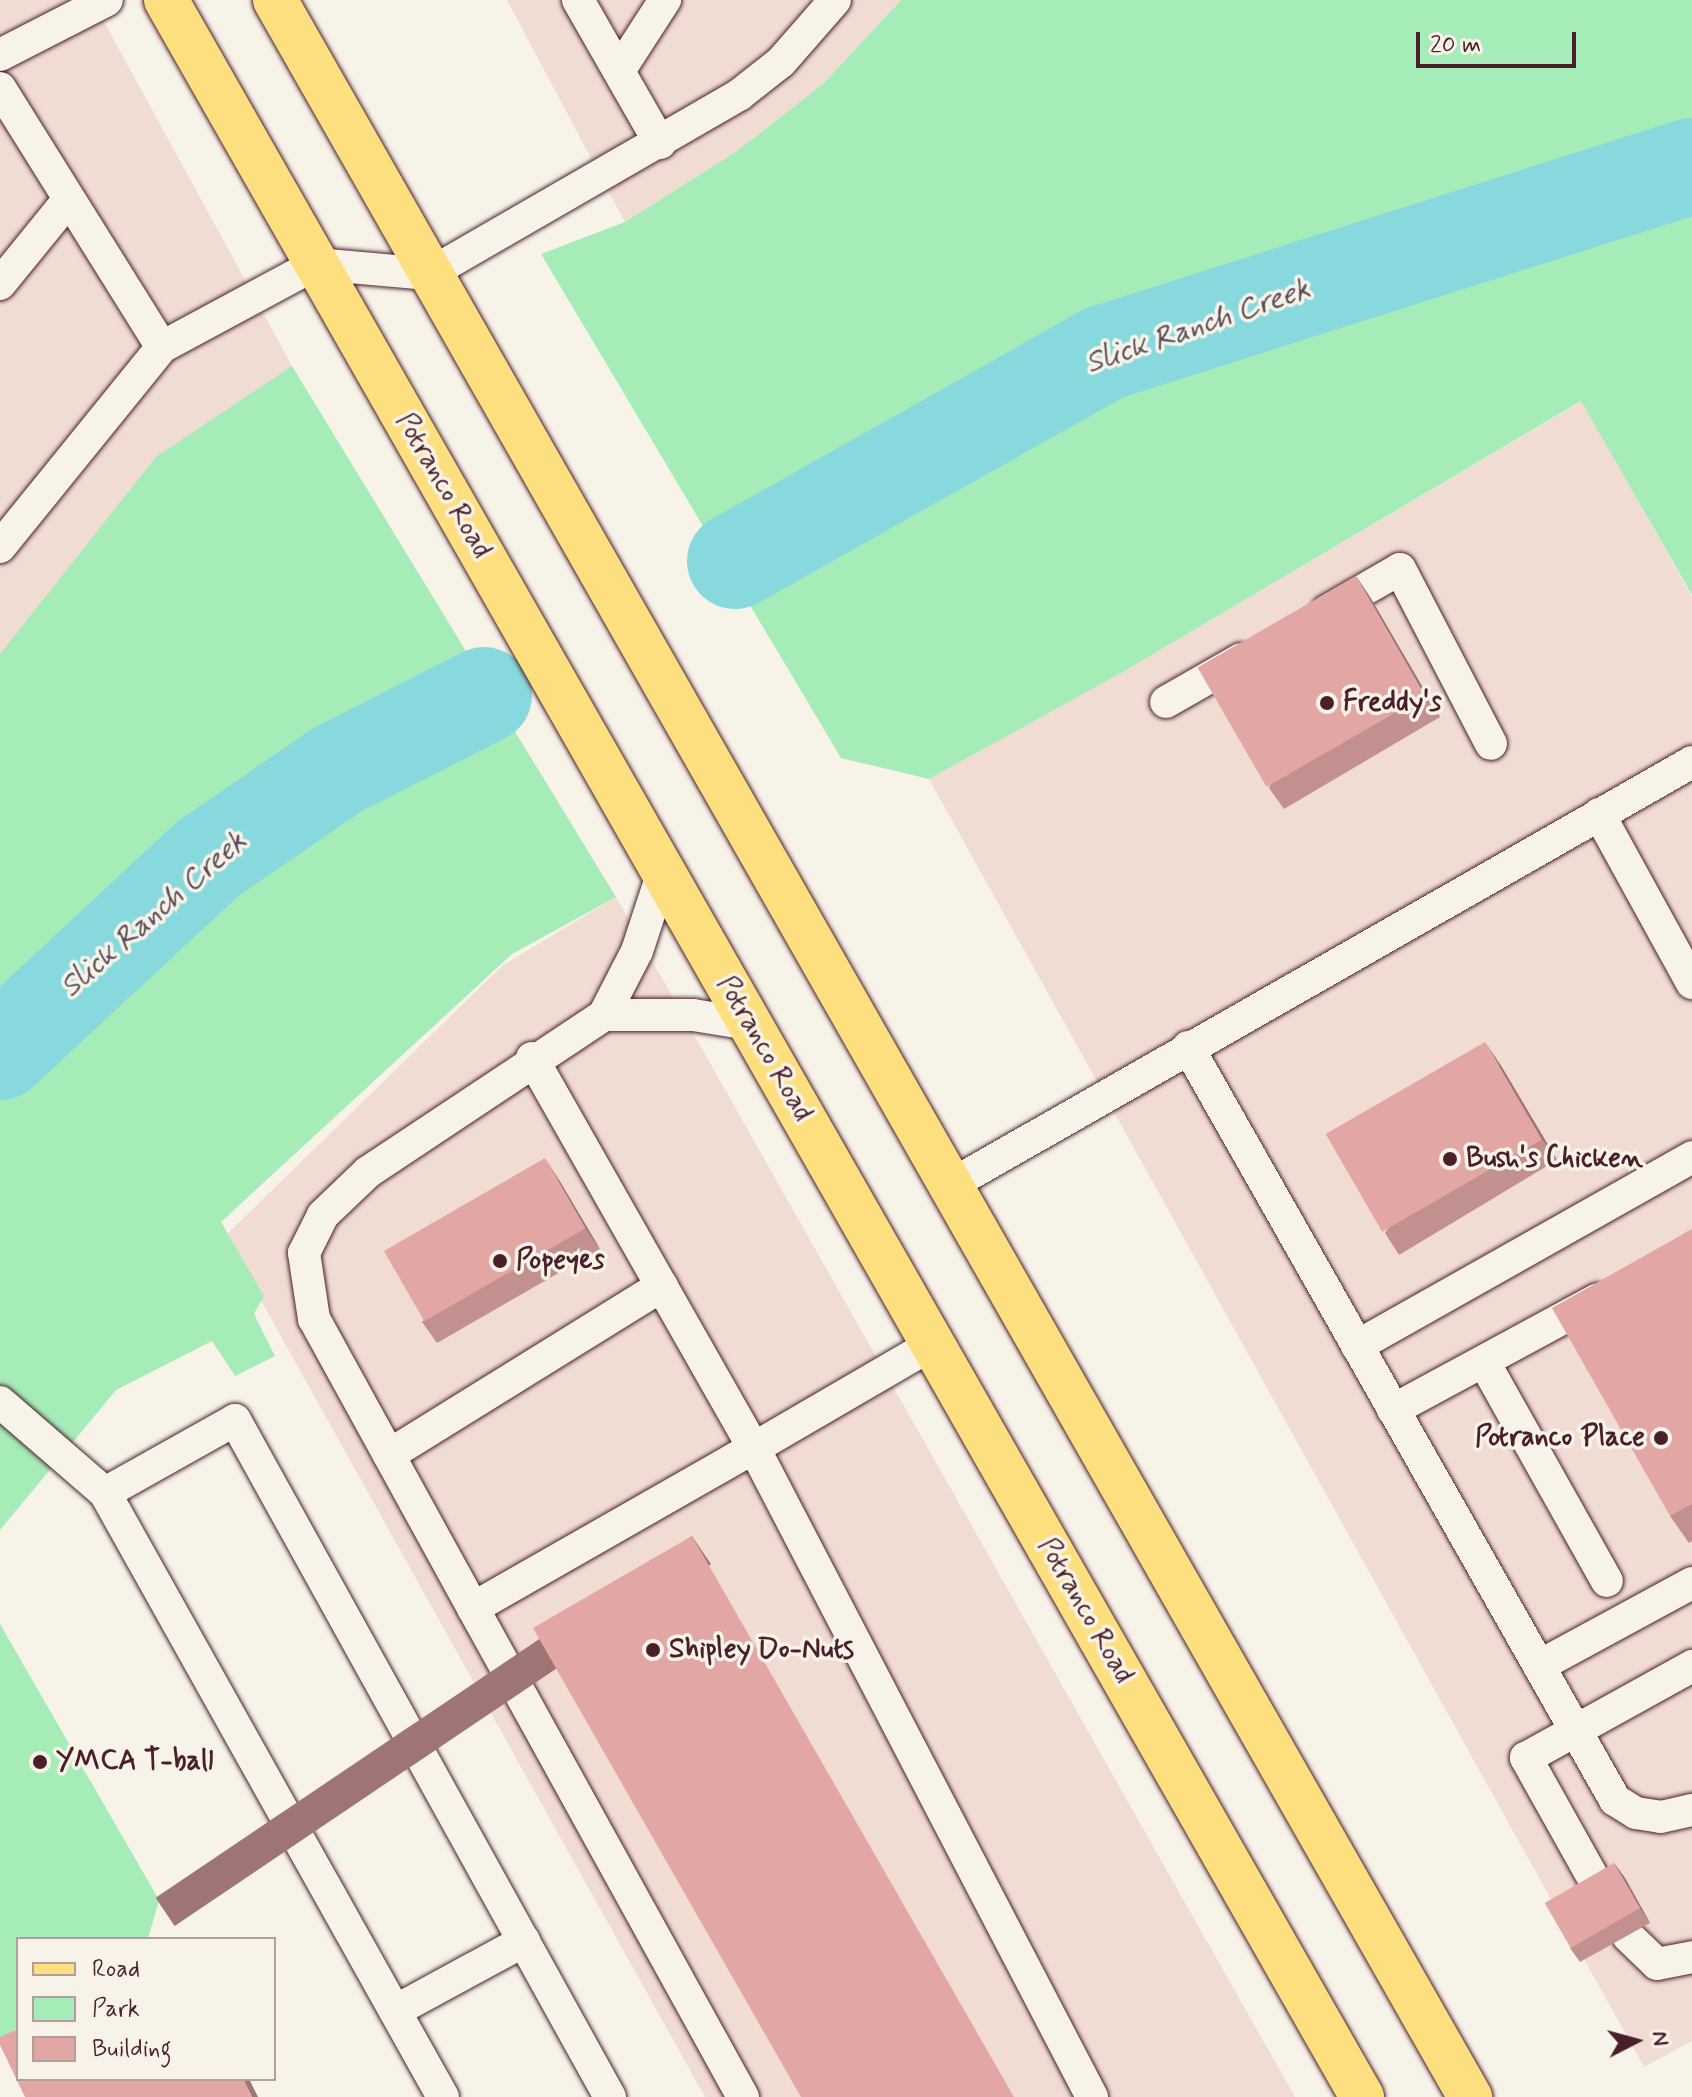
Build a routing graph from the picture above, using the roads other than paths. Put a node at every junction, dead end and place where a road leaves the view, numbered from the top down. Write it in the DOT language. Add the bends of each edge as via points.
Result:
graph roads {
  1 [pos="107,0"];
  2 [pos="166,0"];
  3 [pos="275,0"];
  4 [pos="578,0"];
  5 [pos="665,0"];
  6 [pos="835,0"];
  7 [pos="51,12"];
  8 [pos="0,55"];
  9 [pos="619,71"];
  10 [pos="0,88"];
  11 [pos="660,143"];
  12 [pos="69,199"];
  13 [pos="316,264"];
  14 [pos="429,274"];
  15 [pos="0,284"];
  16 [pos="162,347"];
  17 [pos="0,547"];
  18 [pos="1303,624"];
  19 [pos="1262,648"];
  20 [pos="1166,702"];
  21 [pos="1491,744"];
  22 [pos="1692,762"];
  23 [pos="1599,814"];
  24 [pos="663,872"];
  25 [pos="1692,983"];
  26 [pos="604,1015"];
  27 [pos="750,1024"];
  28 [pos="1188,1047"];
  29 [pos="532,1058"];
  30 [pos="1692,1157"];
  31 [pos="947,1187"];
  32 [pos="1623,1285"];
  33 [pos="662,1286"];
  34 [pos="933,1344"];
  35 [pos="1357,1346"];
  36 [pos="1484,1362"];
  37 [pos="0,1402"];
  38 [pos="1393,1410"];
  39 [pos="754,1448"];
  40 [pos="389,1455"];
  41 [pos="105,1493"];
  42 [pos="1607,1581"];
  43 [pos="1692,1583"];
  44 [pos="473,1608"];
  45 [pos="1539,1666"];
  46 [pos="1692,1666"];
  47 [pos="1577,1730"];
  48 [pos="1692,1810"];
  49 [pos="1601,1892"];
  50 [pos="1628,1936"];
  51 [pos="524,1941"];
  52 [pos="1692,1957"];
  53 [pos="395,2011"];
  54 [pos="443,2097"];
  55 [pos="610,2097"];
  56 [pos="743,2097"];
  57 [pos="1092,2097"];
  58 [pos="1362,2097"];
  59 [pos="1470,2097"];
  1 -- 7 [label="lane"];
  2 -- 13 [label="main road, Potranco Road"];
  3 -- 14 [label="main road"];
  4 -- 9 [label="lane"];
  5 -- 9 [label="lane"];
  6 -- 11 [label="lane" via="781,62"];
  7 -- 8 [label="lane"];
  9 -- 11 [label="lane"];
  10 -- 12 [label="lane"];
  11 -- 14 [label="lane"];
  12 -- 15 [label="lane"];
  12 -- 16 [label="lane"];
  13 -- 14 [label="lane"];
  13 -- 16 [label="lane"];
  13 -- 24 [label="main road, Potranco Road"];
  14 -- 31 [label="main road"];
  16 -- 17 [label="lane"];
  18 -- 21 [label="lane" via="1400,569"];
  19 -- 20 [label="lane"];
  22 -- 23 [label="lane"];
  23 -- 25 [label="lane"];
  23 -- 28 [label="lane"];
  24 -- 26 [label="lane" via="637,951"];
  24 -- 27 [label="main road, Potranco Road"];
  26 -- 27 [label="lane" via="693,1015"];
  26 -- 29 [label="lane"];
  27 -- 34 [label="main road, Potranco Road"];
  28 -- 31 [label="lane"];
  28 -- 35 [label="lane"];
  29 -- 33 [label="lane"];
  29 -- 40 [label="lane" via="368,1172 323,1215 304,1253 314,1319"];
  30 -- 35 [label="lane"];
  31 -- 59 [label="main road"];
  32 -- 36 [label="lane"];
  33 -- 39 [label="lane"];
  33 -- 40 [label="lane"];
  34 -- 39 [label="lane"];
  34 -- 58 [label="main road, Potranco Road"];
  35 -- 38 [label="lane"];
  36 -- 38 [label="lane"];
  36 -- 42 [label="lane"];
  37 -- 41 [label="lane"];
  38 -- 45 [label="lane"];
  39 -- 44 [label="lane"];
  39 -- 57 [label="lane"];
  40 -- 44 [label="lane"];
  41 -- 51 [label="lane" via="235,1420"];
  41 -- 53 [label="lane"];
  43 -- 45 [label="lane"];
  44 -- 56 [label="lane"];
  45 -- 47 [label="lane"];
  46 -- 47 [label="lane"];
  47 -- 48 [label="lane" via="1615,1800 1636,1813 1661,1817"];
  47 -- 49 [label="lane" via="1526,1758"];
  50 -- 52 [label="lane" via="1657,1964"];
  51 -- 53 [label="lane"];
  51 -- 55 [label="lane"];
  53 -- 54 [label="lane"];
}
